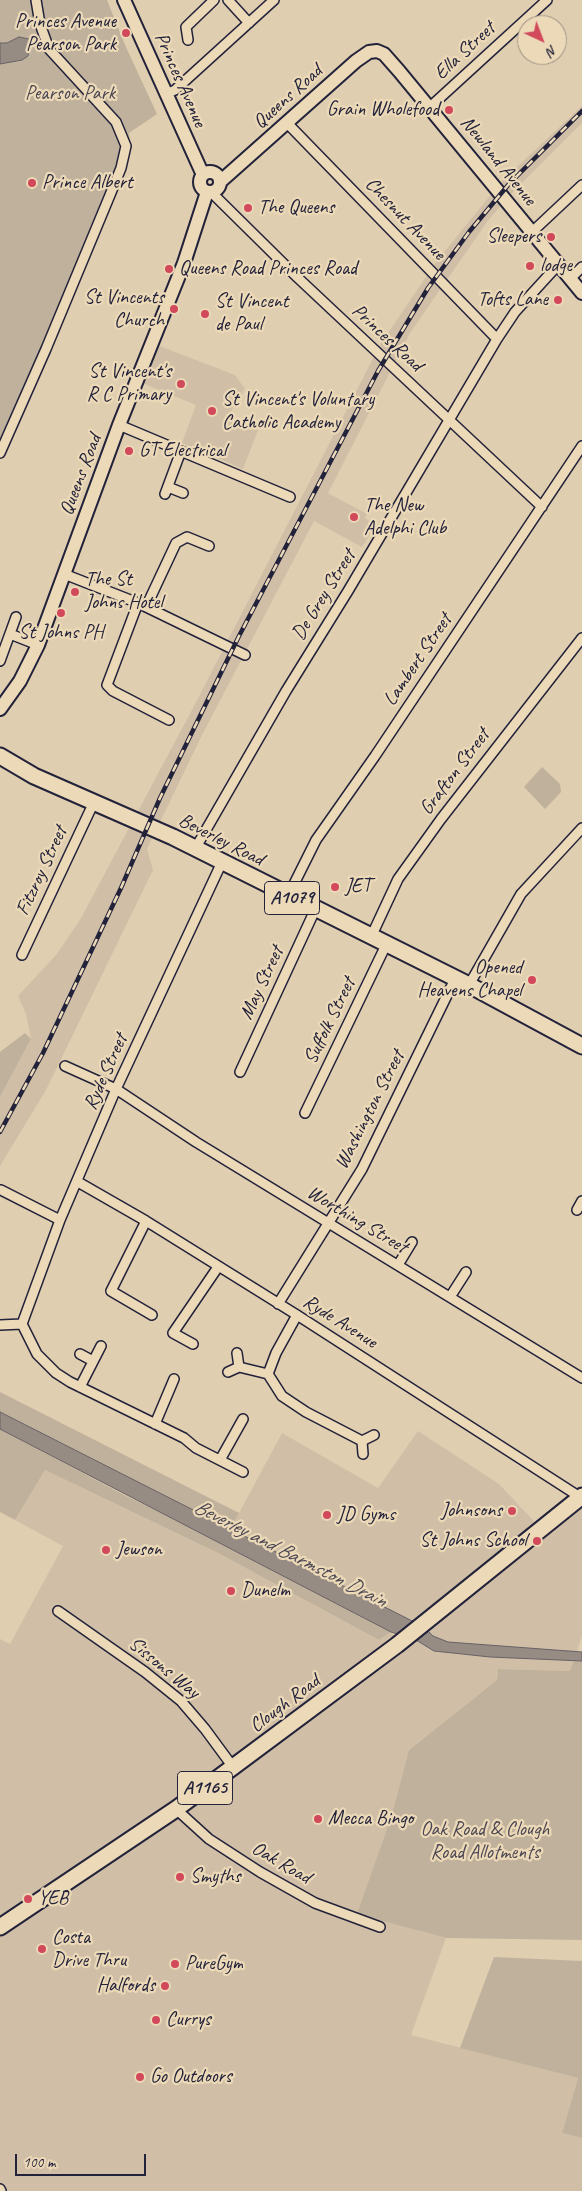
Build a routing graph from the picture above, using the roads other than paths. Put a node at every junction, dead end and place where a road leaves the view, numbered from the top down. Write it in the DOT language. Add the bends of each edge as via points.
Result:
graph roads {
  1 [pos="36,0"];
  2 [pos="124,0"];
  3 [pos="214,0"];
  4 [pos="228,0"];
  5 [pos="274,0"];
  6 [pos="547,0"];
  7 [pos="249,23"];
  8 [pos="188,40"];
  9 [pos="384,54"];
  10 [pos="166,94"];
  11 [pos="430,107"];
  12 [pos="287,123"];
  13 [pos="203,175"];
  14 [pos="220,181"];
  15 [pos="582,185"];
  16 [pos="209,192"];
  17 [pos="532,232"];
  18 [pos="558,265"];
  19 [pos="582,267"];
  20 [pos="570,279"];
  21 [pos="582,293"];
  22 [pos="497,339"];
  23 [pos="450,419"];
  24 [pos="119,426"];
  25 [pos="582,446"];
  26 [pos="181,451"];
  27 [pos="0,453"];
  28 [pos="183,494"];
  29 [pos="290,497"];
  30 [pos="542,507"];
  31 [pos="209,546"];
  32 [pos="64,574"];
  33 [pos="142,605"];
  34 [pos="16,617"];
  35 [pos="10,634"];
  36 [pos="582,638"];
  37 [pos="38,645"];
  38 [pos="245,655"];
  39 [pos="0,660"];
  40 [pos="0,709"];
  41 [pos="169,720"];
  42 [pos="0,756"];
  43 [pos="94,802"];
  44 [pos="582,828"];
  45 [pos="195,849"];
  46 [pos="222,862"];
  47 [pos="288,896"];
  48 [pos="315,910"];
  49 [pos="371,937"];
  50 [pos="386,945"];
  51 [pos="22,955"];
  52 [pos="455,979"];
  53 [pos="470,986"];
  54 [pos="582,1046"];
  55 [pos="65,1066"];
  56 [pos="240,1072"];
  57 [pos="116,1089"];
  58 [pos="305,1113"];
  59 [pos="78,1182"];
  60 [pos="1,1190"];
  61 [pos="582,1201"];
  62 [pos="577,1210"];
  63 [pos="60,1220"];
  64 [pos="146,1221"];
  65 [pos="328,1222"];
  66 [pos="412,1242"];
  67 [pos="398,1265"];
  68 [pos="218,1267"];
  69 [pos="466,1272"];
  70 [pos="450,1297"];
  71 [pos="278,1304"];
  72 [pos="152,1315"];
  73 [pos="297,1315"];
  74 [pos="22,1324"];
  75 [pos="0,1325"];
  76 [pos="193,1344"];
  77 [pos="100,1346"];
  78 [pos="237,1353"];
  79 [pos="80,1354"];
  80 [pos="93,1361"];
  81 [pos="239,1367"];
  82 [pos="228,1372"];
  83 [pos="268,1374"];
  84 [pos="582,1378"];
  85 [pos="174,1379"];
  86 [pos="80,1387"];
  87 [pos="243,1419"];
  88 [pos="154,1424"];
  89 [pos="374,1435"];
  90 [pos="362,1441"];
  91 [pos="363,1454"];
  92 [pos="220,1460"];
  93 [pos="243,1472"];
  94 [pos="581,1497"];
  95 [pos="58,1612"];
  96 [pos="233,1767"];
  97 [pos="176,1809"];
  98 [pos="0,1927"];
  99 [pos="380,1927"];
  1 -- 27 [label="street" via="49,49 116,122 126,146 110,195"];
  2 -- 10 [label="street, Princes Avenue"];
  3 -- 8 [label="street" via="186,27"];
  4 -- 7 [label="street"];
  5 -- 7 [label="street"];
  6 -- 11 [label="street, Ella Street"];
  7 -- 10 [label="street" via="175,90"];
  9 -- 11 [label="street, Newland Avenue"];
  9 -- 12 [label="street, Queens Road" via="368,52"];
  10 -- 13 [label="street, Princes Avenue"];
  11 -- 17 [label="street, Newland Avenue"];
  12 -- 14 [label="street, Queens Road"];
  12 -- 22 [label="street, Chesnut Avenue"];
  13 -- 14 [label="street" via="212,172"];
  13 -- 16 [label="street" via="200,186"];
  14 -- 16 [label="street" via="218,189"];
  15 -- 17 [label="street"];
  16 -- 23 [label="street, Princes Road"];
  16 -- 24 [label="street, Queens Road"];
  17 -- 18 [label="street, Newland Avenue"];
  18 -- 20 [label="street, Newland Avenue"];
  18 -- 22 [label="street, De Grey Street" via="520,306"];
  19 -- 20 [label="street"];
  20 -- 21 [label="street, Newland Avenue"];
  22 -- 23 [label="street, De Grey Street"];
  23 -- 30 [label="street, Princes Road"];
  23 -- 45 [label="street, De Grey Street" via="286,690"];
  24 -- 26 [label="street"];
  24 -- 32 [label="street, Queens Road"];
  25 -- 30 [label="street, Lambert Street"];
  26 -- 28 [label="street" via="167,491"];
  26 -- 29 [label="street"];
  30 -- 47 [label="street, Lambert Street" via="316,840"];
  31 -- 33 [label="street" via="187,537 176,542"];
  32 -- 33 [label="street"];
  32 -- 37 [label="street, Queens Road"];
  33 -- 38 [label="street"];
  33 -- 41 [label="street" via="108,685 112,691"];
  34 -- 35 [label="street"];
  35 -- 37 [label="street"];
  35 -- 39 [label="street"];
  36 -- 49 [label="street, Grafton Street" via="414,856 398,879"];
  37 -- 40 [label="street, Queens Road" via="20,681"];
  42 -- 43 [label="main road, Beverley Road / A1079" via="34,776"];
  43 -- 45 [label="main road, Beverley Road / A1079"];
  43 -- 51 [label="street, Fitzroy Street"];
  44 -- 53 [label="street" via="521,894"];
  45 -- 46 [label="main road, Beverley Road / A1079"];
  46 -- 47 [label="main road, Beverley Road / A1079"];
  46 -- 57 [label="street, Ryde Street"];
  47 -- 48 [label="main road, Beverley Road / A1079"];
  48 -- 49 [label="main road, Beverley Road / A1079"];
  48 -- 56 [label="street, May Street"];
  49 -- 50 [label="main road, Beverley Road / A1079"];
  50 -- 52 [label="main road, Beverley Road / A1079"];
  50 -- 58 [label="street, Suffolk Street"];
  52 -- 53 [label="main road, Beverley Road / A1079"];
  52 -- 65 [label="street, Washington Street" via="362,1169"];
  53 -- 54 [label="main road, Beverley Road / A1079"];
  55 -- 57 [label="street, Worthing Street"];
  57 -- 59 [label="street, Ryde Street"];
  57 -- 65 [label="street, Worthing Street"];
  59 -- 63 [label="street, Ryde Street"];
  59 -- 64 [label="street, Ryde Avenue"];
  60 -- 63 [label="street"];
  61 -- 62 [label="street"];
  63 -- 74 [label="street, Ryde Street"];
  64 -- 68 [label="street, Ryde Avenue"];
  64 -- 72 [label="street" via="111,1291"];
  65 -- 67 [label="street, Worthing Street"];
  65 -- 71 [label="street, Washington Street"];
  66 -- 67 [label="street"];
  67 -- 70 [label="street, Worthing Street"];
  68 -- 71 [label="street, Ryde Avenue"];
  68 -- 76 [label="street" via="173,1333"];
  69 -- 70 [label="street"];
  70 -- 84 [label="street, Worthing Street"];
  71 -- 73 [label="street, Ryde Avenue"];
  73 -- 83 [label="street"];
  73 -- 94 [label="street, Ryde Avenue"];
  74 -- 75 [label="street"];
  74 -- 86 [label="street" via="37,1354 56,1373"];
  77 -- 80 [label="street"];
  78 -- 81 [label="street"];
  79 -- 80 [label="street"];
  80 -- 86 [label="street"];
  81 -- 82 [label="street"];
  81 -- 83 [label="street"];
  83 -- 90 [label="street" via="282,1396"];
  85 -- 88 [label="street"];
  86 -- 88 [label="street"];
  87 -- 92 [label="street"];
  88 -- 92 [label="street"];
  89 -- 90 [label="street"];
  90 -- 91 [label="street"];
  92 -- 93 [label="street"];
  94 -- 96 [label="main road, Clough Road / A1165" via="403,1640"];
  95 -- 96 [label="street, Sissons Way" via="181,1701"];
  96 -- 97 [label="main road, Clough Road / A1165"];
  97 -- 98 [label="main road, Clough Road / A1165"];
  97 -- 99 [label="street, Oak Road" via="209,1839 260,1872 315,1903"];
}
